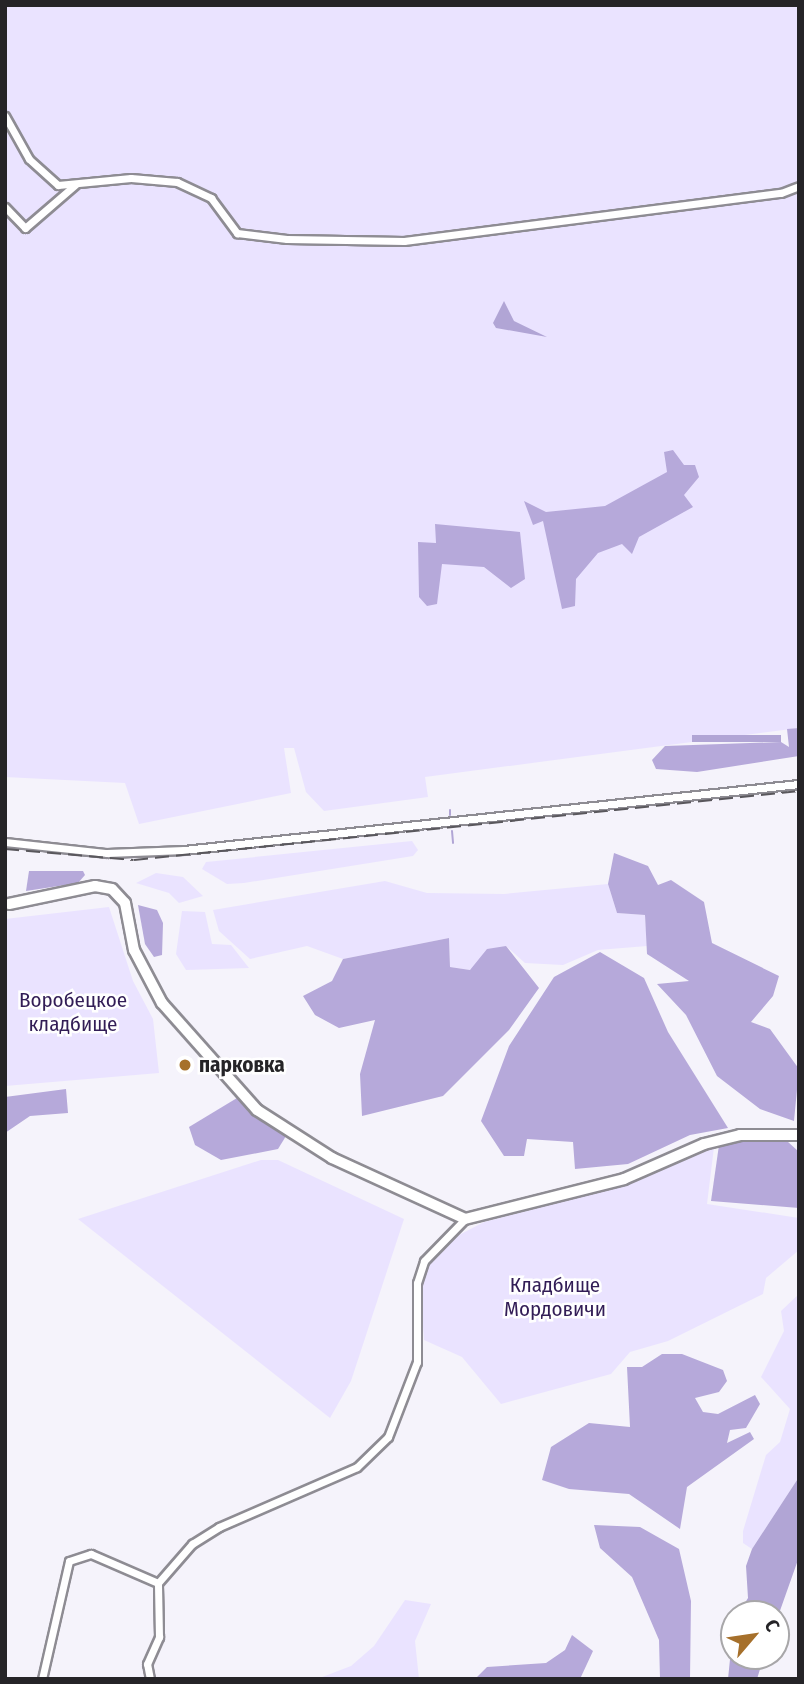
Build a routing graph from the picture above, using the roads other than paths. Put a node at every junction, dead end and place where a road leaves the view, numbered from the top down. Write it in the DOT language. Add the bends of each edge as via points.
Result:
graph roads {
  1 [pos="5,116"];
  2 [pos="76,185"];
  3 [pos="799,186"];
  4 [pos="5,207"];
  5 [pos="799,784"];
  6 [pos="5,842"];
  7 [pos="7,903"];
  8 [pos="799,1135"];
  9 [pos="465,1219"];
  10 [pos="158,1583"];
  11 [pos="42,1679"];
  12 [pos="150,1679"];
  1 -- 2 [label="street" via="29,159 58,185"];
  2 -- 3 [label="street" via="99,179 177,183 211,198 236,233 338,242 404,242 781,193"];
  2 -- 4 [label="street" via="25,228"];
  5 -- 6 [label="street" via="184,850 107,853"];
  7 -- 9 [label="street" via="95,886 112,889 125,902 134,950 162,1003 257,1110 331,1158"];
  8 -- 9 [label="street" via="740,1135 704,1144 624,1179"];
  9 -- 10 [label="street" via="424,1261 417,1283 417,1362 388,1437 357,1467 219,1527 192,1544"];
  10 -- 11 [label="street" via="91,1554 69,1561"];
  10 -- 12 [label="street" via="159,1637 148,1664"];
}
